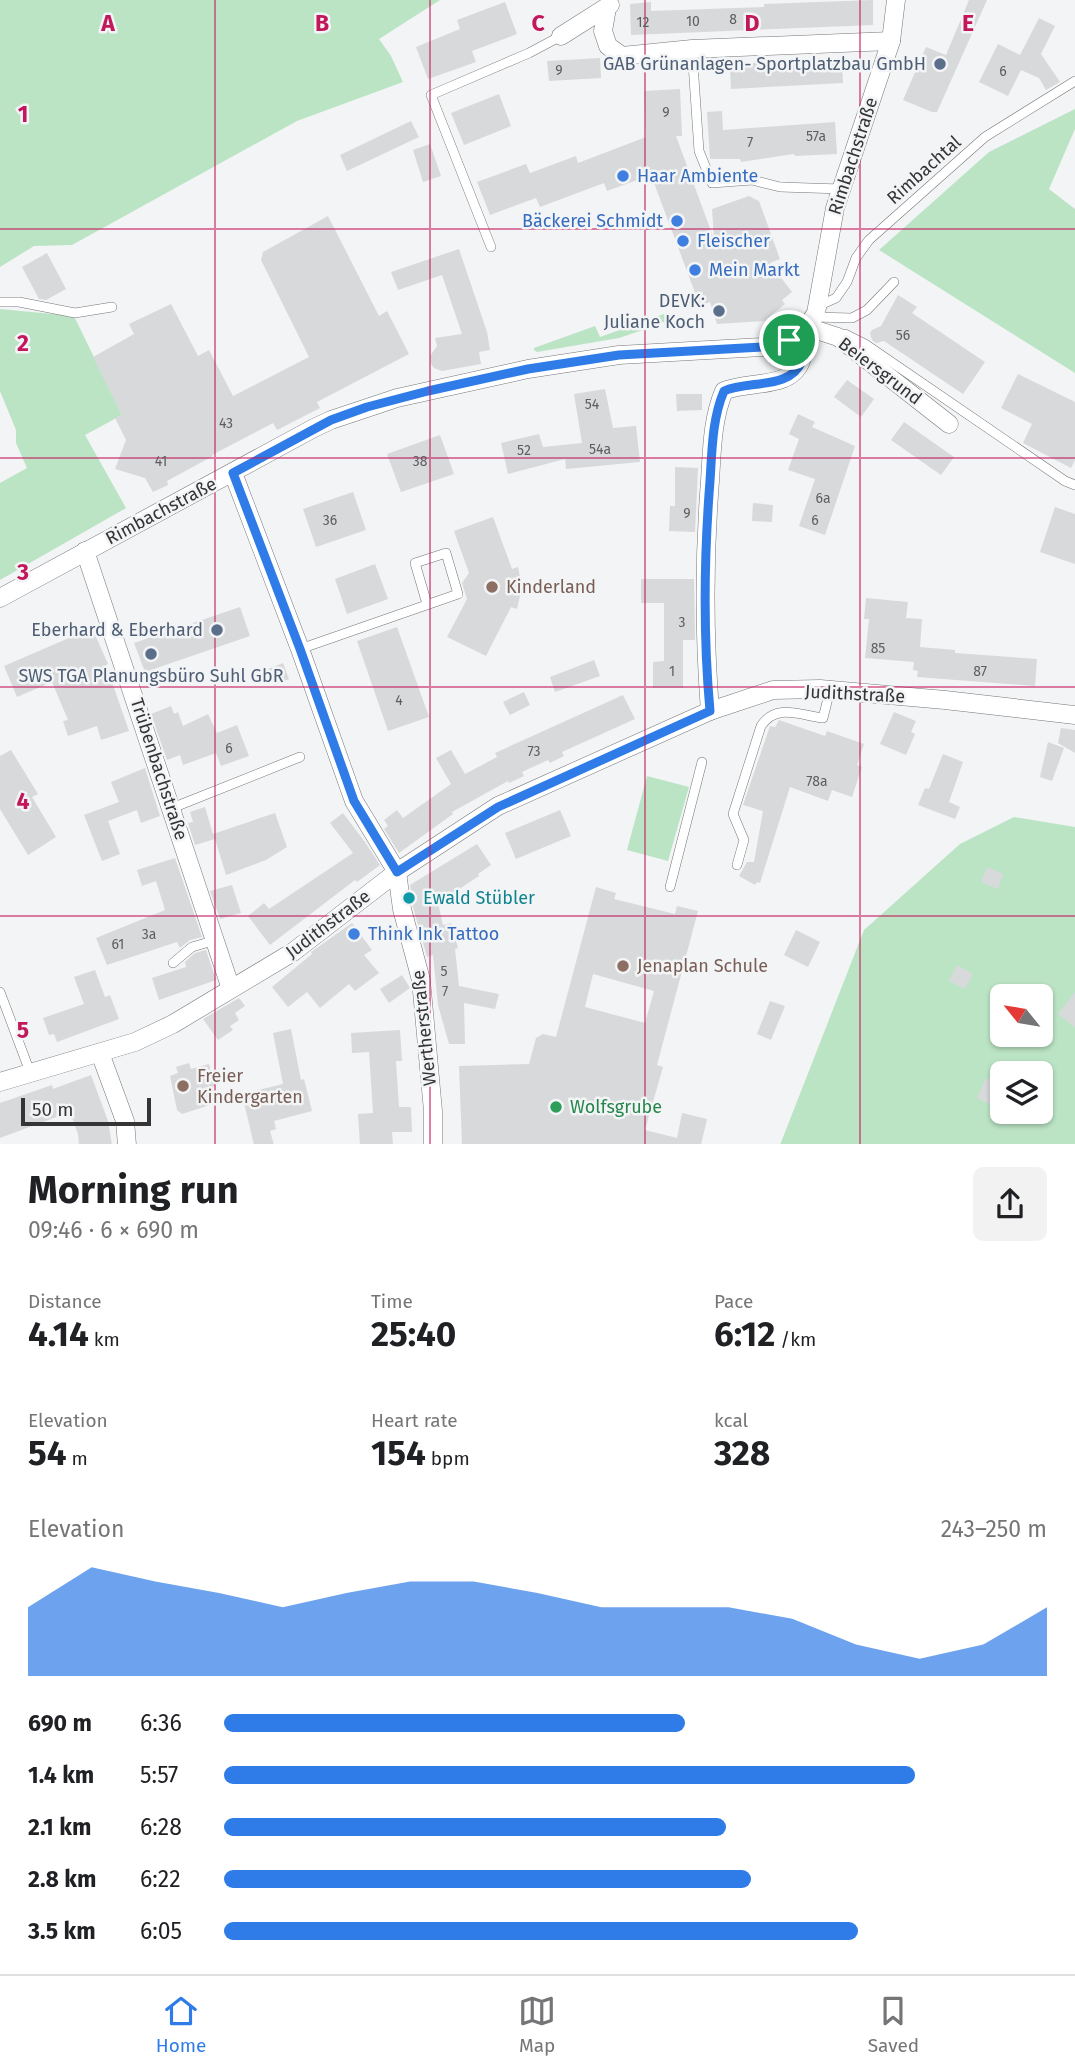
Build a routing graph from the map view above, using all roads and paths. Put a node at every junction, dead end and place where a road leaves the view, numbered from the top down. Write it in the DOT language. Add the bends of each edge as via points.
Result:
graph roads {
  1 [pos="896,0"];
  2 [pos="611,4"];
  3 [pos="561,36"];
  4 [pos="891,41"];
  5 [pos="692,49"];
  6 [pos="1075,81"];
  7 [pos="841,189"];
  8 [pos="492,247"];
  9 [pos="894,282"];
  10 [pos="0,302"];
  11 [pos="112,307"];
  12 [pos="812,318"];
  13 [pos="789,340"];
  14 [pos="949,424"];
  15 [pos="233,473"];
  16 [pos="1075,485"];
  17 [pos="85,551"];
  18 [pos="0,598"];
  19 [pos="427,604"];
  20 [pos="300,649"];
  21 [pos="830,690"];
  22 [pos="710,711"];
  23 [pos="1075,715"];
  24 [pos="300,757"];
  25 [pos="702,762"];
  26 [pos="172,807"];
  27 [pos="737,866"];
  28 [pos="397,872"];
  29 [pos="670,887"];
  30 [pos="215,940"];
  31 [pos="173,962"];
  32 [pos="231,989"];
  33 [pos="0,992"];
  34 [pos="100,1052"];
  35 [pos="30,1072"];
  36 [pos="0,1082"];
  37 [pos="127,1144"];
  38 [pos="433,1144"];
  1 -- 4 [label="street, Rimbachstraße"];
  2 -- 3 [label="street"];
  2 -- 5 [label="street" via="603,31 608,46 622,55"];
  3 -- 8 [label="lane" via="430,95"];
  4 -- 5 [label="street"];
  4 -- 7 [label="street, Rimbachstraße"];
  5 -- 7 [label="lane" via="699,151 712,183 752,180 780,187"];
  6 -- 12 [label="lane, Rimbachtal" via="985,137 869,240 836,298"];
  7 -- 12 [label="street, Rimbachstraße"];
  9 -- 12 [label="lane" via="867,310 852,318"];
  10 -- 11 [label="lane" via="75,313"];
  12 -- 13 [label="street, Rimbachstraße"];
  12 -- 14 [label="street, Beiersgrund"];
  12 -- 16 [label="lane" via="864,344"];
  13 -- 15 [label="street, Rimbachstraße" via="762,347 619,355 428,391 331,420"];
  13 -- 22 [label="street" via="802,361 796,373 787,379 736,386 724,391 719,404 705,548"];
  15 -- 17 [label="street, Rimbachstraße"];
  15 -- 20 [label="street"];
  17 -- 18 [label="street, Rimbachstraße"];
  17 -- 26 [label="street, Trübenbachstraße"];
  19 -- 19 [label="lane" via="458,594 446,553 415,563"];
  19 -- 20 [label="lane"];
  20 -- 28 [label="street" via="354,801"];
  21 -- 22 [label="street, Judithstraße" via="773,690"];
  21 -- 23 [label="street, Judithstraße"];
  21 -- 27 [label="lane" via="823,719 776,711 761,726 733,814 744,840"];
  22 -- 28 [label="street, Judithstraße" via="498,807"];
  24 -- 26 [label="lane"];
  25 -- 29 [label="lane"];
  26 -- 30 [label="street, Trübenbachstraße"];
  28 -- 32 [label="street, Judithstraße" via="293,952"];
  28 -- 38 [label="street, Wertherstraße" via="421,980"];
  30 -- 31 [label="lane" via="192,947"];
  30 -- 32 [label="street, Trübenbachstraße"];
  32 -- 34 [label="street, Judithstraße" via="173,1024"];
  33 -- 35 [label="lane"];
  34 -- 35 [label="street, Judithstraße"];
  34 -- 37 [label="street" via="125,1121"];
  35 -- 36 [label="street, Judithstraße"];
}
